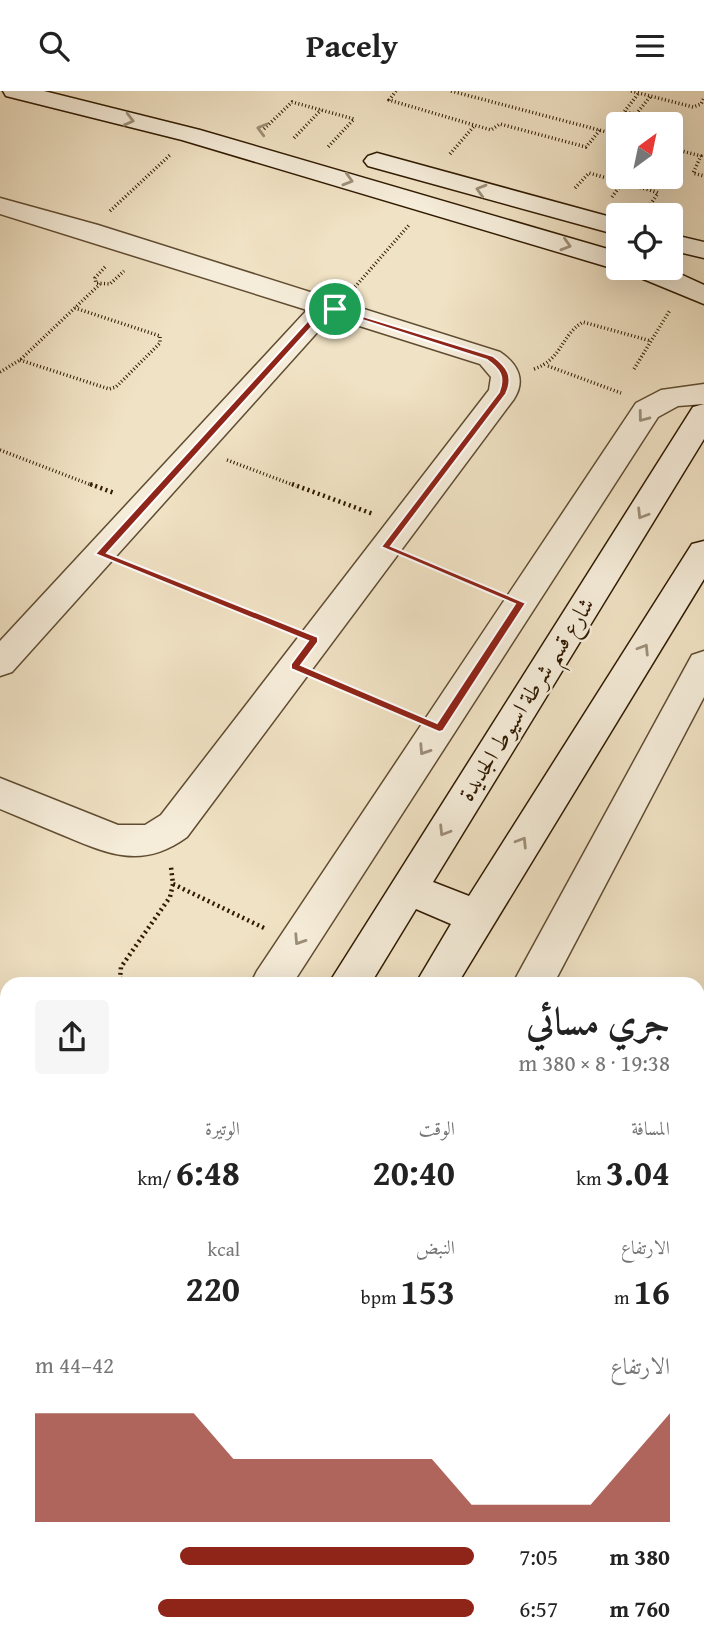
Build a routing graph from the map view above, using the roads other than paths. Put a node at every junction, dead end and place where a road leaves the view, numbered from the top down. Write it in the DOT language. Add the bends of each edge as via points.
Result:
graph roads {
  1 [pos="15,91"];
  2 [pos="172,105"];
  3 [pos="263,129"];
  4 [pos="294,138"];
  5 [pos="0,206"];
  6 [pos="606,224"];
  7 [pos="683,245"];
  8 [pos="704,250"];
  9 [pos="606,257"];
  10 [pos="669,280"];
  11 [pos="694,291"];
  12 [pos="331,307"];
  13 [pos="704,394"];
  14 [pos="704,414"];
  15 [pos="704,552"];
  16 [pos="0,663"];
  17 [pos="704,664"];
  18 [pos="0,793"];
  19 [pos="408,889"];
  20 [pos="475,916"];
  21 [pos="275,977"];
  22 [pos="353,977"];
  23 [pos="439,977"];
  24 [pos="536,977"];
  1 -- 9 [label="street, one-way" via="191,135"];
  3 -- 2 [label="street, one-way"];
  6 -- 4 [label="street, one-way"];
  5 -- 12 [label="street"];
  7 -- 8 [label="street"];
  10 -- 11 [label="street"];
  12 -- 16 [label="street"];
  12 -- 18 [label="street" via="490,358 506,374 503,392 174,826 147,841 114,840"];
  13 -- 21 [label="street, one-way" via="672,397 647,410"];
  14 -- 19 [label="street, شارع قسم شرطة اسيوط الجديدة, one-way"];
  20 -- 15 [label="street, one-way"];
  17 -- 24 [label="street"];
  19 -- 20 [label="street"];
  19 -- 22 [label="street, شارع قسم شرطة اسيوط الجديدة"];
  20 -- 23 [label="street"];
}
